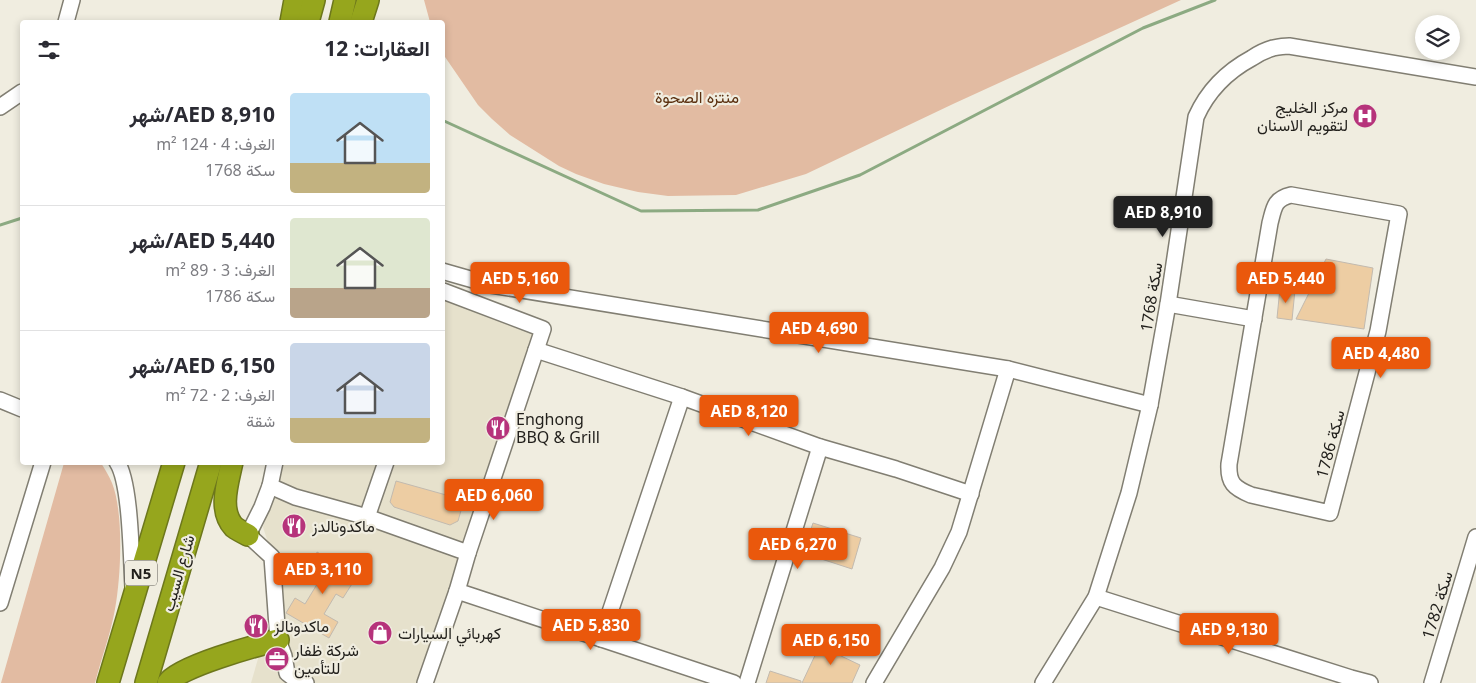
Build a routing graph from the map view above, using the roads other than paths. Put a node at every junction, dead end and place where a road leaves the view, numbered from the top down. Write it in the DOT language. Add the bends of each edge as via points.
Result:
graph roads {
  1 [pos="72,0"];
  2 [pos="295,0"];
  3 [pos="314,0"];
  4 [pos="345,0"];
  5 [pos="368,0"];
  6 [pos="67,20"];
  7 [pos="291,20"];
  8 [pos="309,20"];
  9 [pos="340,20"];
  10 [pos="362,20"];
  11 [pos="1476,77"];
  12 [pos="20,93"];
  13 [pos="0,107"];
  14 [pos="445,272"];
  15 [pos="445,293"];
  16 [pos="1168,304"];
  17 [pos="1254,319"];
  18 [pos="536,350"];
  19 [pos="1008,369"];
  20 [pos="682,397"];
  21 [pos="0,400"];
  22 [pos="1150,405"];
  23 [pos="20,408"];
  24 [pos="820,447"];
  25 [pos="42,465"];
  26 [pos="118,465"];
  27 [pos="173,465"];
  28 [pos="210,465"];
  29 [pos="231,465"];
  30 [pos="274,465"];
  31 [pos="385,465"];
  32 [pos="270,486"];
  33 [pos="971,494"];
  34 [pos="367,516"];
  35 [pos="248,536"];
  36 [pos="1476,537"];
  37 [pos="468,553"];
  38 [pos="457,591"];
  39 [pos="134,597"];
  40 [pos="1096,598"];
  41 [pos="0,603"];
  42 [pos="602,639"];
  43 [pos="278,640"];
  44 [pos="1350,681"];
  45 [pos="108,683"];
  46 [pos="146,683"];
  47 [pos="168,683"];
  48 [pos="306,683"];
  49 [pos="425,683"];
  50 [pos="734,683"];
  51 [pos="747,683"];
  52 [pos="874,683"];
  53 [pos="1043,683"];
  54 [pos="1370,683"];
  55 [pos="1432,683"];
  1 -- 6 [label="street"];
  2 -- 7 [label="highway"];
  3 -- 8 [label="highway"];
  4 -- 9 [label="highway"];
  5 -- 10 [label="highway"];
  11 -- 16 [label="street, سكة 1768" via="1289,46 1273,48 1231,70 1212,89 1196,117"];
  12 -- 13 [label="street"];
  14 -- 19 [label="street" via="490,286"];
  15 -- 18 [label="street" via="543,329"];
  16 -- 17 [label="street"];
  16 -- 22 [label="street, سكة 1768"];
  17 -- 17 [label="street, سكة 1786" via="1229,464 1231,481 1251,495 1330,513 1378,331 1399,214 1291,196 1276,202"];
  18 -- 20 [label="street"];
  18 -- 37 [label="street"];
  19 -- 22 [label="street"];
  19 -- 33 [label="street"];
  20 -- 24 [label="street"];
  20 -- 42 [label="street"];
  21 -- 23 [label="street"];
  22 -- 40 [label="street, سكة 1768" via="1129,493"];
  24 -- 33 [label="street"];
  24 -- 51 [label="street"];
  25 -- 41 [label="street"];
  26 -- 39 [label="street" via="126,492"];
  27 -- 39 [label="highway, N5"];
  28 -- 46 [label="highway, شارع السيب / N5"];
  29 -- 35 [label="highway" via="226,495 227,513 234,526"];
  30 -- 32 [label="street"];
  31 -- 34 [label="street"];
  32 -- 34 [label="street" via="295,497"];
  32 -- 35 [label="street"];
  33 -- 52 [label="street" via="959,532 942,568"];
  34 -- 37 [label="street"];
  35 -- 43 [label="street" via="272,557"];
  36 -- 55 [label="street, سكة 1782"];
  37 -- 38 [label="street"];
  38 -- 42 [label="street"];
  38 -- 49 [label="street"];
  39 -- 45 [label="highway, N5"];
  40 -- 44 [label="street"];
  40 -- 53 [label="street, سكة 1768"];
  42 -- 50 [label="street"];
  43 -- 47 [label="highway" via="184,671"];
  43 -- 48 [label="street" via="288,673"];
  44 -- 54 [label="street"];
}
